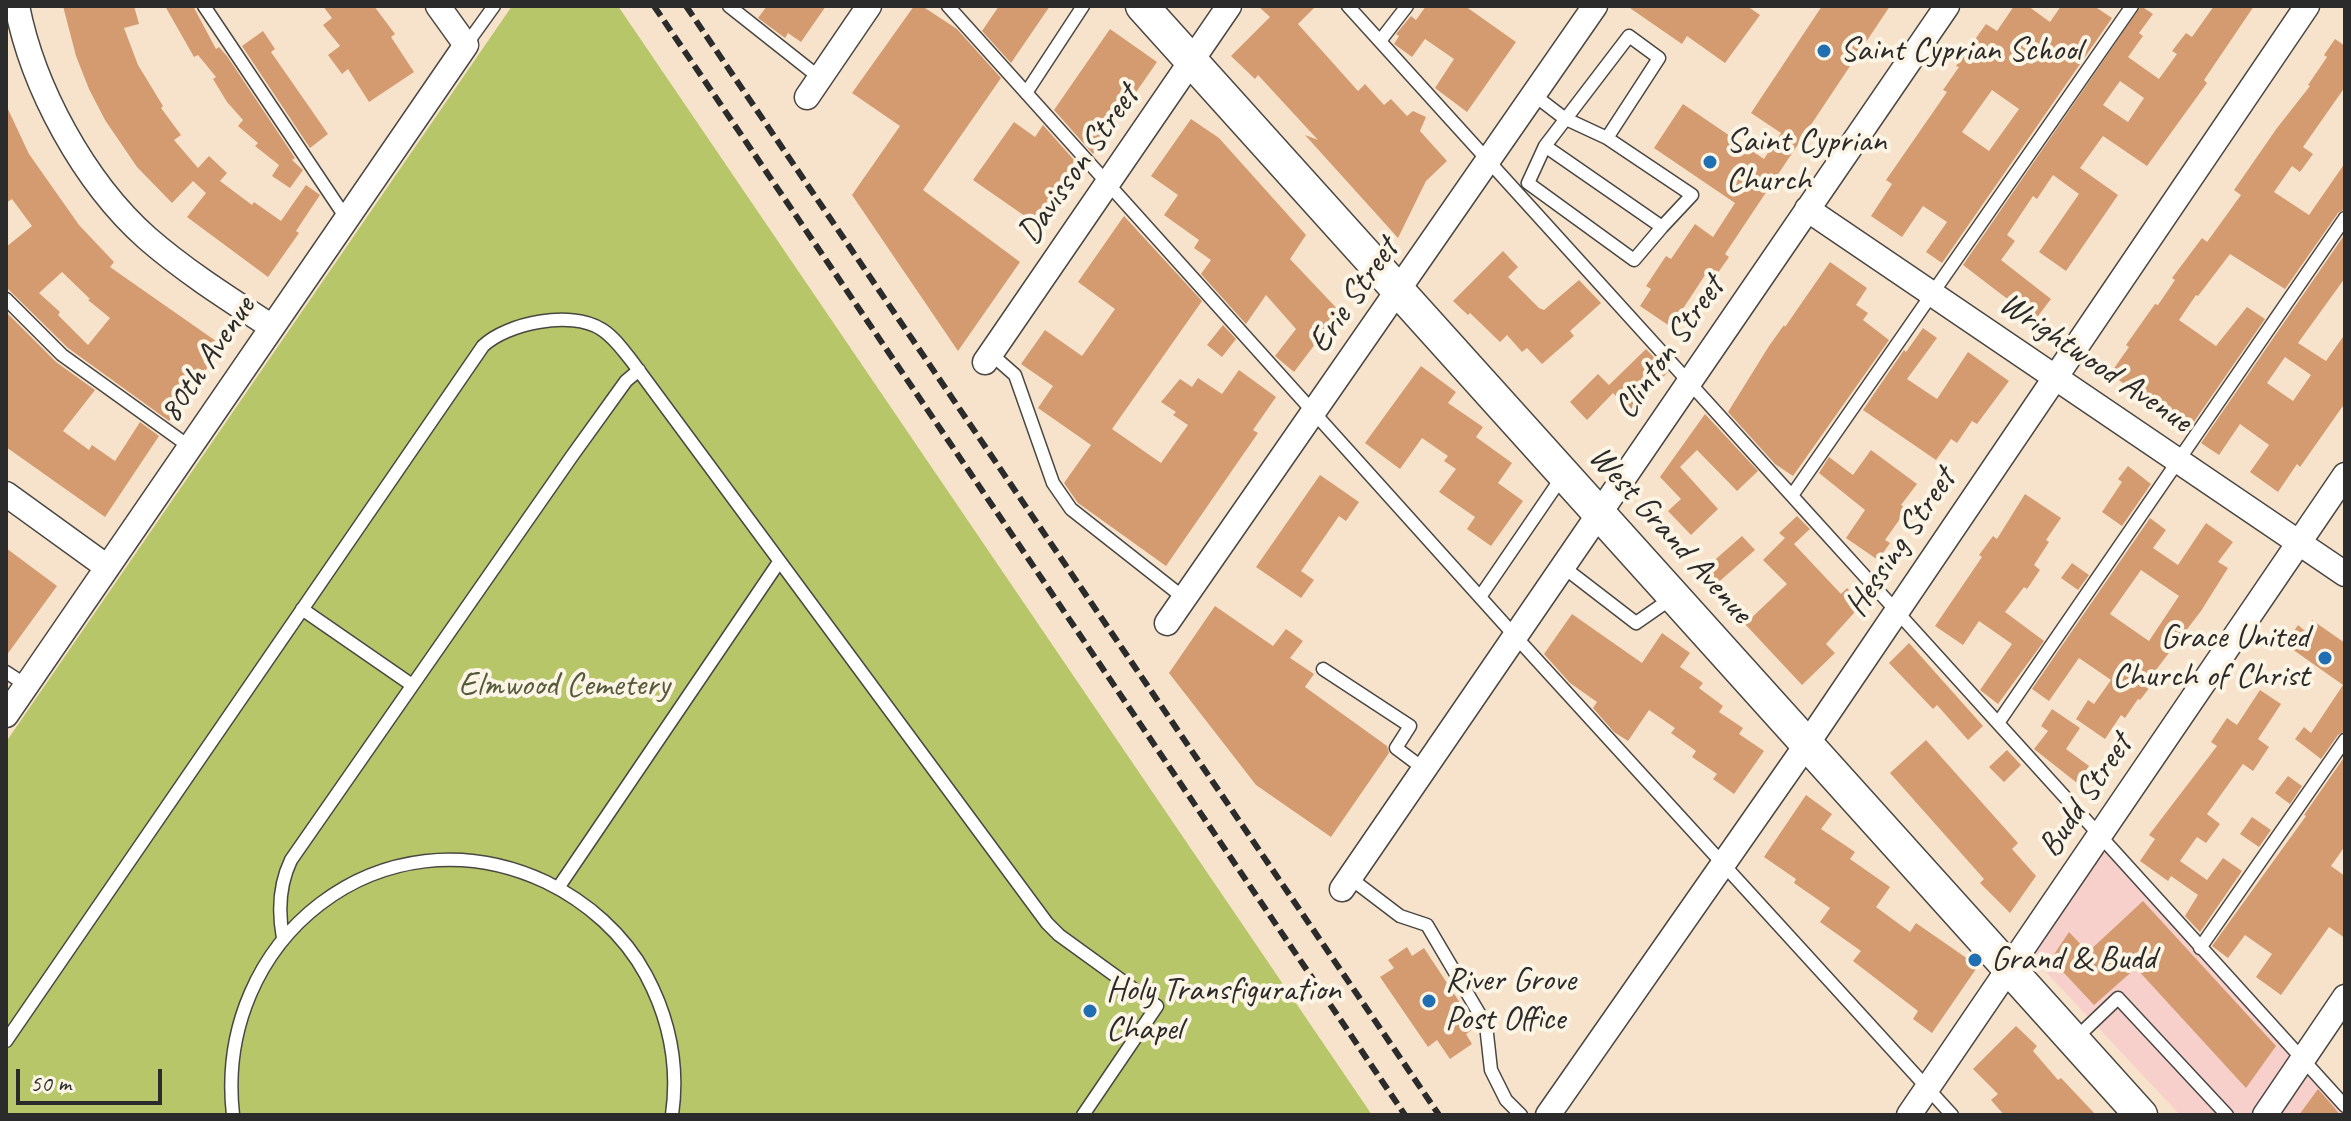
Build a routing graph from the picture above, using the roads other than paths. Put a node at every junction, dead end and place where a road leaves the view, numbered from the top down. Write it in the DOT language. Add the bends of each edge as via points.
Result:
graph roads {
  1 [pos="17,6"];
  2 [pos="204,6"];
  3 [pos="438,6"];
  4 [pos="494,6"];
  5 [pos="729,6"];
  6 [pos="869,6"];
  7 [pos="948,6"];
  8 [pos="1083,6"];
  9 [pos="1142,6"];
  10 [pos="1229,6"];
  11 [pos="1348,6"];
  12 [pos="1407,6"];
  13 [pos="1595,6"];
  14 [pos="1947,6"];
  15 [pos="2132,6"];
  16 [pos="2307,6"];
  17 [pos="1380,41"];
  18 [pos="466,45"];
  19 [pos="1192,61"];
  20 [pos="814,87"];
  21 [pos="1026,93"];
  22 [pos="1534,95"];
  23 [pos="1564,118"];
  24 [pos="1607,138"];
  25 [pos="1545,146"];
  26 [pos="1489,161"];
  27 [pos="1107,183"];
  28 [pos="1807,209"];
  29 [pos="346,218"];
  30 [pos="2345,218"];
  31 [pos="1662,227"];
  32 [pos="1399,291"];
  33 [pos="1932,294"];
  34 [pos="6,299"];
  35 [pos="272,327"];
  36 [pos="988,358"];
  37 [pos="639,370"];
  38 [pos="2054,376"];
  39 [pos="1689,380"];
  40 [pos="1314,413"];
  41 [pos="190,447"];
  42 [pos="2178,461"];
  43 [pos="1564,475"];
  44 [pos="2345,475"];
  45 [pos="6,494"];
  46 [pos="1793,494"];
  47 [pos="1598,513"];
  48 [pos="2299,543"];
  49 [pos="779,562"];
  50 [pos="1562,566"];
  51 [pos="107,567"];
  52 [pos="2345,574"];
  53 [pos="1480,597"];
  54 [pos="1674,597"];
  55 [pos="1184,598"];
  56 [pos="302,609"];
  57 [pos="1896,610"];
  58 [pos="1167,623"];
  59 [pos="1515,636"];
  60 [pos="1323,669"];
  61 [pos="16,679"];
  62 [pos="412,685"];
  63 [pos="6,715"];
  64 [pos="1998,723"];
  65 [pos="2345,740"];
  66 [pos="1807,744"];
  67 [pos="1424,769"];
  68 [pos="2099,838"];
  69 [pos="1723,864"];
  70 [pos="1346,884"];
  71 [pos="558,888"];
  72 [pos="283,938"];
  73 [pos="2200,948"];
  74 [pos="2011,968"];
  75 [pos="2345,997"];
  76 [pos="2074,1040"];
  77 [pos="6,1041"];
  78 [pos="2303,1060"];
  79 [pos="1928,1088"];
  80 [pos="2345,1106"];
  81 [pos="233,1115"];
  82 [pos="672,1115"];
  83 [pos="1083,1115"];
  84 [pos="1521,1115"];
  85 [pos="1548,1115"];
  86 [pos="1909,1115"];
  87 [pos="1952,1115"];
  88 [pos="2141,1115"];
  89 [pos="2227,1115"];
  90 [pos="2265,1115"];
  1 -- 35 [label="street" via="49,98 99,185 173,259"];
  2 -- 29 [label="lane"];
  3 -- 18 [label="street"];
  4 -- 18 [label="lane"];
  5 -- 20 [label="lane"];
  6 -- 20 [label="street"];
  7 -- 21 [label="lane"];
  8 -- 21 [label="lane"];
  9 -- 19 [label="main road, West Grand Avenue"];
  10 -- 19 [label="street, Davisson Street"];
  11 -- 17 [label="lane"];
  12 -- 17 [label="lane"];
  13 -- 22 [label="street, Erie Street"];
  14 -- 28 [label="street, Clinton Street"];
  15 -- 33 [label="lane"];
  16 -- 38 [label="street, Hessing Street"];
  17 -- 26 [label="lane"];
  18 -- 29 [label="street, 80th Avenue"];
  19 -- 27 [label="street, Davisson Street"];
  19 -- 32 [label="main road, West Grand Avenue"];
  21 -- 27 [label="lane"];
  22 -- 23 [label="lane"];
  22 -- 26 [label="street, Erie Street"];
  23 -- 24 [label="lane"];
  23 -- 24 [label="lane" via="1629,36 1659,58"];
  23 -- 25 [label="lane"];
  24 -- 31 [label="lane" via="1692,195"];
  25 -- 31 [label="lane"];
  25 -- 31 [label="lane" via="1528,183 1634,260"];
  26 -- 32 [label="street, Erie Street"];
  26 -- 39 [label="lane"];
  27 -- 36 [label="street, Davisson Street"];
  27 -- 40 [label="lane"];
  28 -- 33 [label="street, Wrightwood Avenue"];
  28 -- 39 [label="street, Clinton Street"];
  29 -- 35 [label="street, 80th Avenue"];
  30 -- 42 [label="lane"];
  32 -- 40 [label="street, Erie Street"];
  32 -- 43 [label="main road, West Grand Avenue"];
  33 -- 38 [label="street, Wrightwood Avenue"];
  33 -- 46 [label="lane"];
  34 -- 41 [label="lane" via="62,355"];
  35 -- 41 [label="street, 80th Avenue"];
  36 -- 55 [label="lane" via="1015,375 1053,483 1071,509"];
  37 -- 49 [label="lane"];
  37 -- 56 [label="lane" via="602,329 578,322 523,325 488,341"];
  37 -- 62 [label="lane" via="626,381"];
  38 -- 42 [label="street, Wrightwood Avenue"];
  38 -- 57 [label="street, Hessing Street"];
  39 -- 46 [label="lane"];
  39 -- 47 [label="street, Clinton Street"];
  40 -- 53 [label="lane"];
  40 -- 55 [label="street, Erie Street"];
  41 -- 51 [label="street, 80th Avenue"];
  42 -- 48 [label="street, Wrightwood Avenue"];
  42 -- 64 [label="lane"];
  43 -- 47 [label="main road, West Grand Avenue"];
  43 -- 53 [label="lane"];
  44 -- 48 [label="street, Budd Street"];
  45 -- 51 [label="street"];
  46 -- 57 [label="lane"];
  47 -- 50 [label="street, Clinton Street"];
  47 -- 54 [label="main road, West Grand Avenue"];
  48 -- 52 [label="street, Wrightwood Avenue"];
  48 -- 68 [label="street, Budd Street"];
  49 -- 71 [label="lane"];
  49 -- 83 [label="lane" via="1047,923 1157,1006"];
  50 -- 54 [label="lane" via="1636,623"];
  50 -- 59 [label="street, Clinton Street"];
  51 -- 61 [label="street, 80th Avenue"];
  53 -- 59 [label="lane"];
  54 -- 66 [label="main road, West Grand Avenue"];
  55 -- 58 [label="street, Erie Street"];
  56 -- 62 [label="lane"];
  56 -- 77 [label="lane"];
  57 -- 64 [label="lane"];
  57 -- 66 [label="street, Hessing Street"];
  59 -- 67 [label="street, Clinton Street"];
  59 -- 69 [label="lane"];
  60 -- 67 [label="lane" via="1410,726 1396,748"];
  61 -- 63 [label="street, 80th Avenue"];
  62 -- 72 [label="lane" via="291,860 281,891"];
  64 -- 68 [label="lane"];
  65 -- 73 [label="lane"];
  66 -- 69 [label="street, Hessing Street"];
  66 -- 74 [label="main road, West Grand Avenue"];
  67 -- 70 [label="street, Clinton Street"];
  68 -- 73 [label="lane"];
  68 -- 74 [label="street, Budd Street"];
  69 -- 79 [label="lane"];
  69 -- 85 [label="street, Hessing Street"];
  70 -- 84 [label="lane" via="1400,916 1427,925 1486,1025 1491,1070 1506,1100"];
  71 -- 72 [label="lane" via="480,863 398,867 335,894"];
  71 -- 82 [label="lane" via="624,942 654,991 671,1045"];
  72 -- 81 [label="lane" via="252,984 242,1010 231,1065"];
  73 -- 78 [label="lane"];
  74 -- 76 [label="main road, West Grand Avenue"];
  74 -- 79 [label="street, Budd Street"];
  75 -- 78 [label="street"];
  76 -- 88 [label="main road, West Grand Avenue"];
  76 -- 89 [label="lane" via="2118,998"];
  78 -- 80 [label="lane"];
  78 -- 90 [label="street"];
  79 -- 86 [label="street, Budd Street"];
  79 -- 87 [label="lane"];
}
